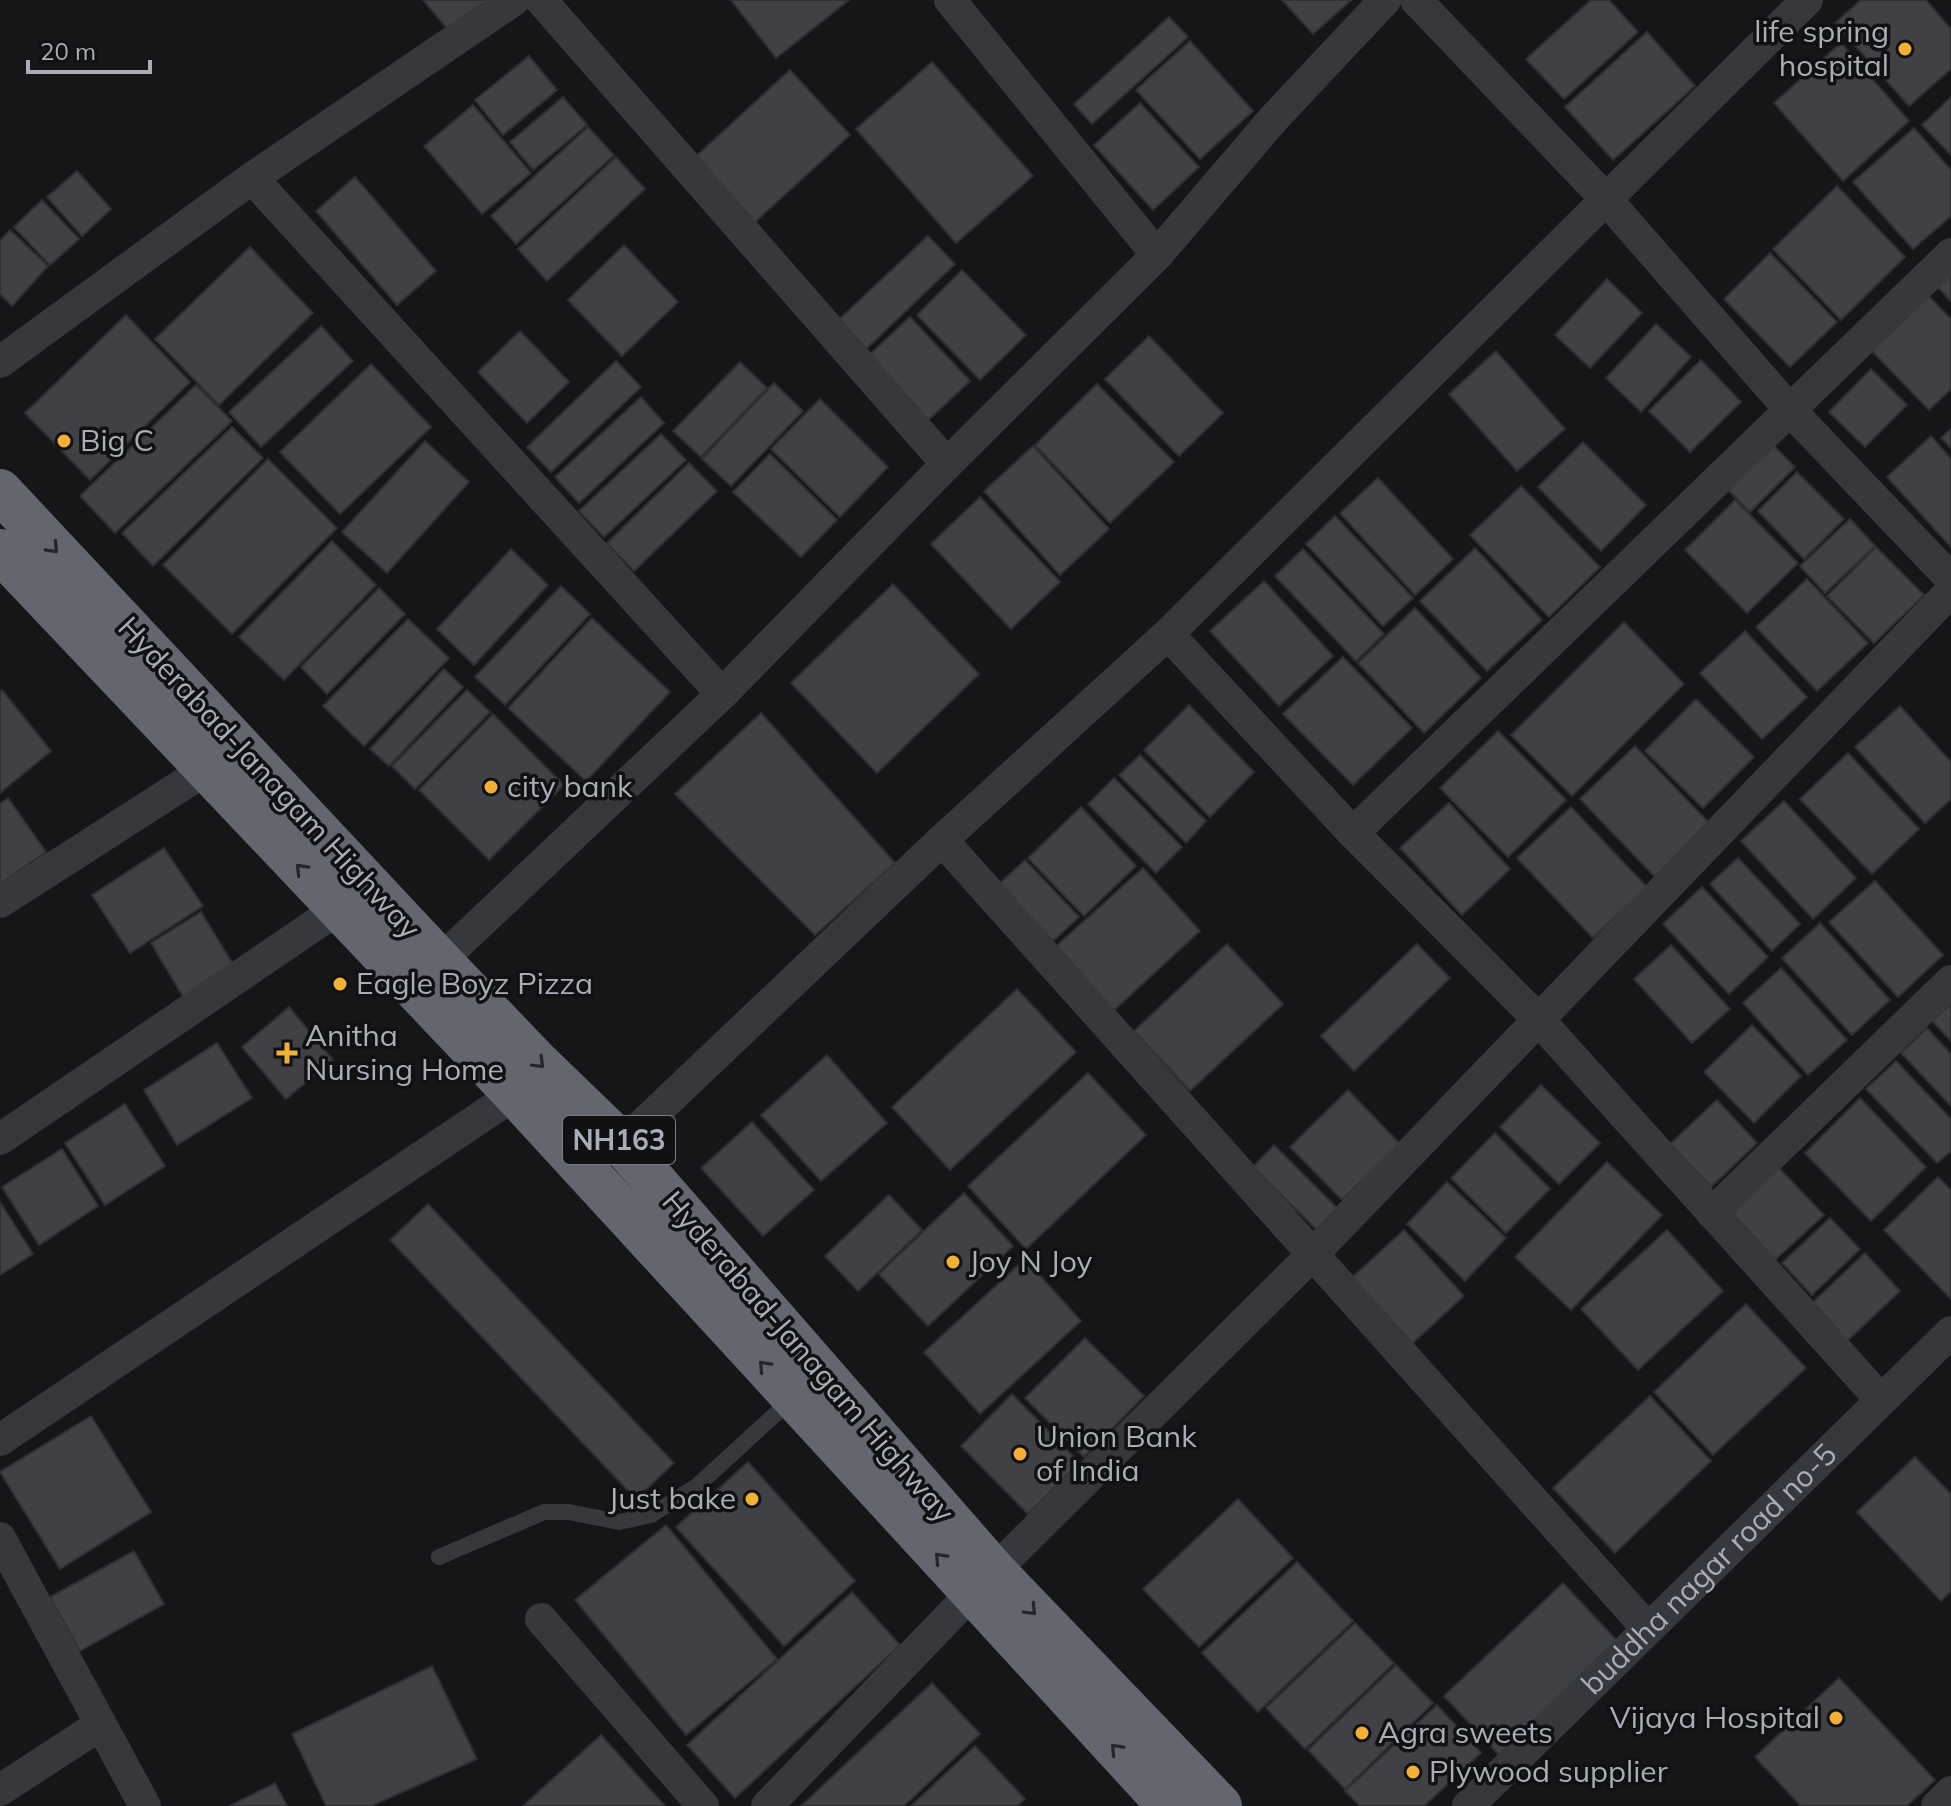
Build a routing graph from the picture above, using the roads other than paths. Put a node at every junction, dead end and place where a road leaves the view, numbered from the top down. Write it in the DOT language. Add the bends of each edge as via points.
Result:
graph roads {
  1 [pos="514,0"];
  2 [pos="541,0"];
  3 [pos="950,0"];
  4 [pos="1385,0"];
  5 [pos="1416,0"];
  6 [pos="1807,0"];
  7 [pos="252,178"];
  8 [pos="1606,199"];
  9 [pos="1951,254"];
  10 [pos="1157,255"];
  11 [pos="0,362"];
  12 [pos="1790,410"];
  13 [pos="947,464"];
  14 [pos="0,491"];
  15 [pos="0,551"];
  16 [pos="1951,579"];
  17 [pos="1951,591"];
  18 [pos="1168,634"];
  19 [pos="722,694"];
  20 [pos="207,769"];
  21 [pos="1353,833"];
  22 [pos="942,840"];
  23 [pos="0,902"];
  24 [pos="338,909"];
  25 [pos="440,961"];
  26 [pos="1951,981"];
  27 [pos="1538,1019"];
  28 [pos="515,1094"];
  29 [pos="0,1139"];
  30 [pos="622,1144"];
  31 [pos="1712,1213"];
  32 [pos="1312,1255"];
  33 [pos="1951,1332"];
  34 [pos="793,1398"];
  35 [pos="1881,1400"];
  36 [pos="0,1440"];
  37 [pos="0,1538"];
  38 [pos="439,1557"];
  39 [pos="983,1582"];
  40 [pos="541,1619"];
  41 [pos="1648,1629"];
  42 [pos="100,1725"];
  43 [pos="0,1790"];
  44 [pos="1951,1792"];
  45 [pos="145,1806"];
  46 [pos="703,1806"];
  47 [pos="767,1806"];
  48 [pos="1169,1806"];
  49 [pos="1220,1806"];
  50 [pos="1468,1806"];
  51 [pos="1937,1806"];
  1 -- 7 [label="street"];
  2 -- 13 [label="street"];
  3 -- 10 [label="street"];
  4 -- 10 [label="street"];
  5 -- 8 [label="street"];
  6 -- 8 [label="street"];
  7 -- 11 [label="street"];
  7 -- 19 [label="street"];
  8 -- 12 [label="street"];
  8 -- 18 [label="street"];
  9 -- 12 [label="street"];
  10 -- 13 [label="street"];
  12 -- 16 [label="street"];
  12 -- 21 [label="street"];
  13 -- 19 [label="street"];
  14 -- 25 [label="highway, Hyderabad-Janagam Highway / NH163, one-way"];
  15 -- 20 [label="highway, Hyderabad-Janagam Highway / NH163"];
  17 -- 27 [label="street"];
  18 -- 21 [label="street"];
  18 -- 22 [label="street"];
  19 -- 25 [label="street"];
  20 -- 23 [label="street"];
  24 -- 20 [label="highway, Hyderabad-Janagam Highway / NH163, one-way"];
  21 -- 27 [label="street"];
  22 -- 30 [label="street"];
  22 -- 32 [label="street"];
  24 -- 28 [label="highway, Hyderabad-Janagam Highway / NH163"];
  24 -- 29 [label="street"];
  25 -- 30 [label="highway, Hyderabad-Janagam Highway / NH163, one-way"];
  26 -- 31 [label="street"];
  27 -- 31 [label="street"];
  27 -- 32 [label="street"];
  34 -- 28 [label="highway, Hyderabad-Janagam Highway / NH163, one-way"];
  28 -- 36 [label="street"];
  30 -- 39 [label="highway, Hyderabad-Janagam Highway / NH163"];
  31 -- 35 [label="street"];
  32 -- 39 [label="street"];
  32 -- 41 [label="street"];
  33 -- 35 [label="street, buddha nagar road no-5"];
  34 -- 38 [label="lane" via="697,1486 651,1515 619,1522 544,1512"];
  39 -- 34 [label="highway, Hyderabad-Janagam Highway / NH163, one-way"];
  35 -- 41 [label="street, buddha nagar road no-5"];
  37 -- 42 [label="street"];
  39 -- 47 [label="street"];
  48 -- 39 [label="highway, Hyderabad-Janagam Highway / NH163, one-way"];
  39 -- 49 [label="highway, Hyderabad-Janagam Highway / NH163, one-way"];
  40 -- 46 [label="street"];
  41 -- 50 [label="street, buddha nagar road no-5"];
  42 -- 43 [label="street"];
  42 -- 45 [label="street"];
  44 -- 51 [label="street"];
}
